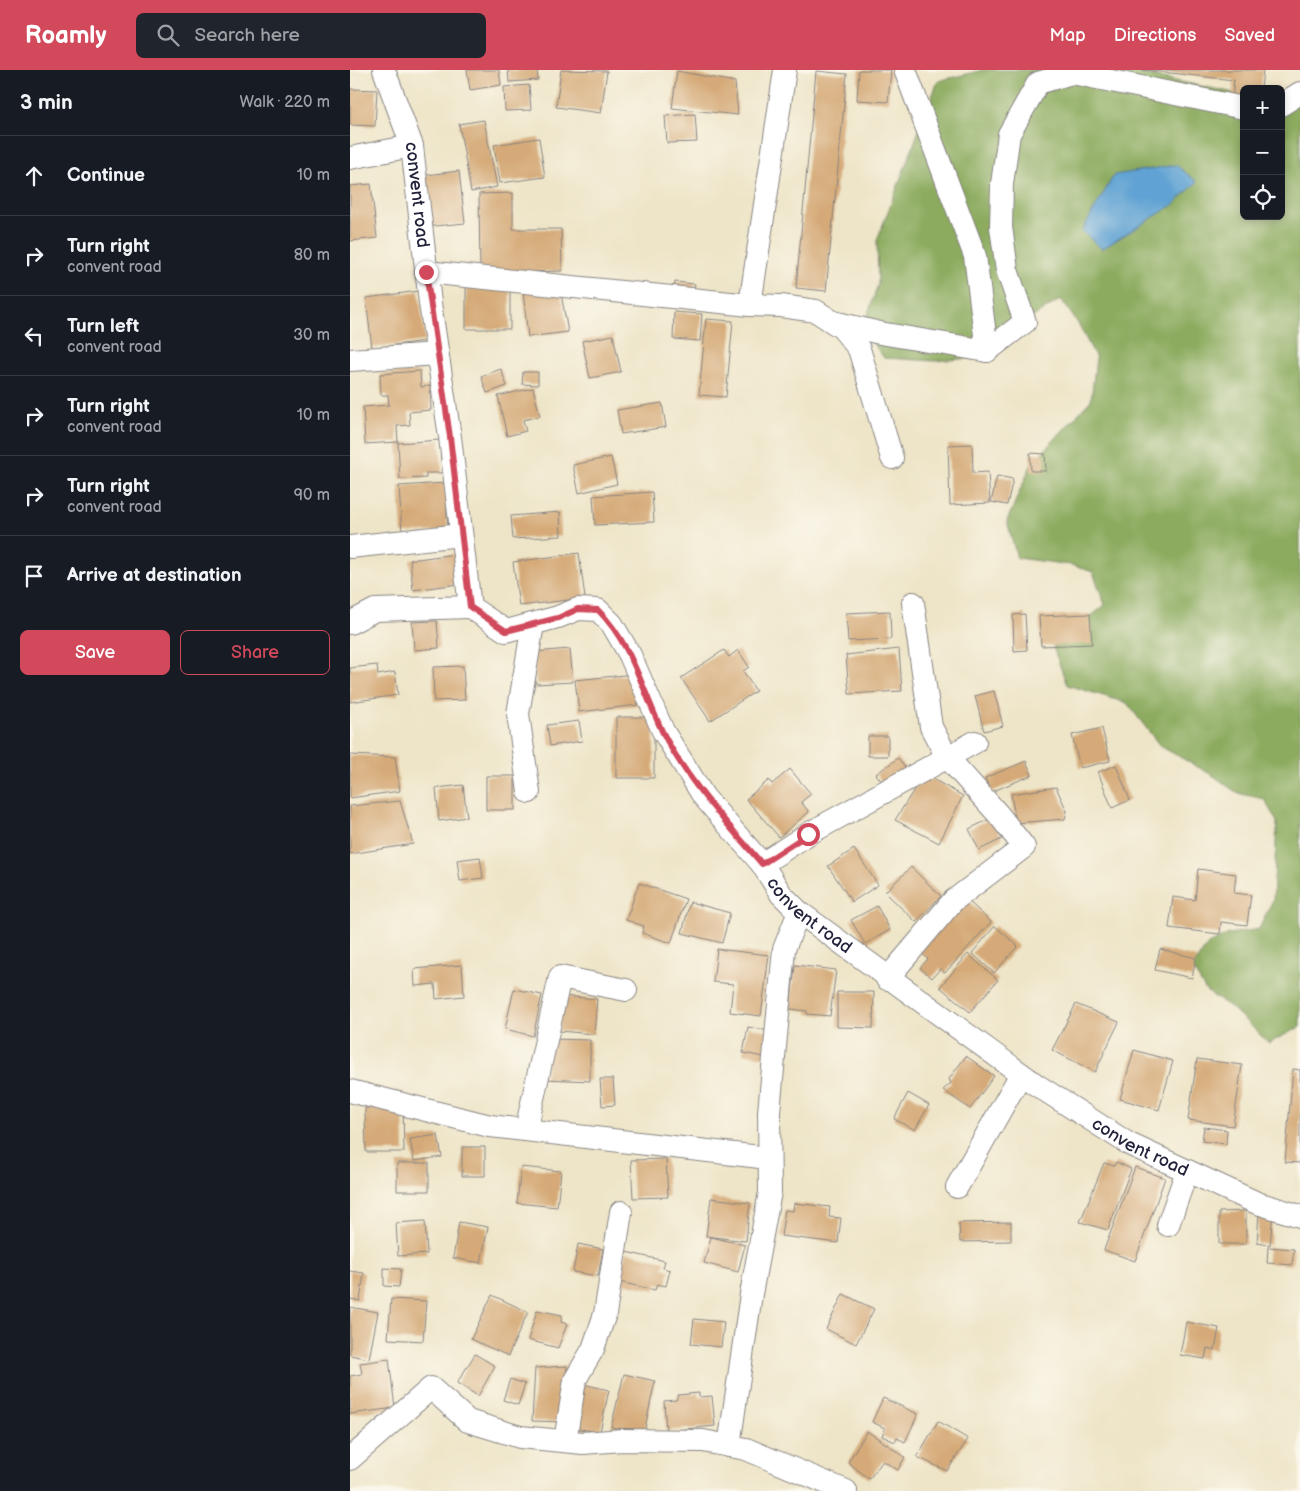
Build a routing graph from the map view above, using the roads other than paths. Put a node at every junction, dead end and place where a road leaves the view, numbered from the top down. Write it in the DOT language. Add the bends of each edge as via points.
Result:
graph roads {
  1 [pos="384,70"];
  2 [pos="785,70"];
  3 [pos="905,70"];
  4 [pos="1300,93"];
  5 [pos="1285,102"];
  6 [pos="1240,107"];
  7 [pos="412,146"];
  8 [pos="350,158"];
  9 [pos="426,272"];
  10 [pos="750,306"];
  11 [pos="833,322"];
  12 [pos="988,351"];
  13 [pos="437,354"];
  14 [pos="350,360"];
  15 [pos="892,458"];
  16 [pos="461,535"];
  17 [pos="350,547"];
  18 [pos="913,603"];
  19 [pos="470,607"];
  20 [pos="350,623"];
  21 [pos="533,624"];
  22 [pos="975,742"];
  23 [pos="947,757"];
  24 [pos="529,792"];
  25 [pos="762,864"];
  26 [pos="799,912"];
  27 [pos="887,978"];
  28 [pos="626,990"];
  29 [pos="1021,1074"];
  30 [pos="350,1091"];
  31 [pos="526,1130"];
  32 [pos="769,1158"];
  33 [pos="1187,1171"];
  34 [pos="957,1187"];
  35 [pos="621,1212"];
  36 [pos="1300,1216"];
  37 [pos="1168,1225"];
  38 [pos="565,1441"];
  39 [pos="729,1446"];
  40 [pos="350,1459"];
  41 [pos="846,1491"];
  1 -- 7 [label="street, convent road"];
  2 -- 10 [label="street"];
  3 -- 12 [label="street" via="975,256"];
  4 -- 5 [label="street"];
  6 -- 12 [label="street" via="1072,73 1038,83 1009,134 1002,184 1001,226 1007,270 1024,322"];
  7 -- 8 [label="street"];
  7 -- 9 [label="street, convent road"];
  9 -- 10 [label="street"];
  9 -- 13 [label="street, convent road"];
  10 -- 11 [label="street" via="781,306 816,312"];
  11 -- 12 [label="street"];
  11 -- 15 [label="street" via="859,349"];
  13 -- 14 [label="street"];
  13 -- 16 [label="street, convent road"];
  16 -- 17 [label="street"];
  16 -- 19 [label="street, convent road"];
  18 -- 23 [label="street" via="931,727"];
  19 -- 20 [label="street" via="375,610"];
  19 -- 21 [label="street, convent road" via="506,631"];
  21 -- 24 [label="street" via="518,714"];
  21 -- 25 [label="street, convent road" via="578,609 598,610 612,624 630,655 662,732 704,797"];
  22 -- 23 [label="street"];
  23 -- 25 [label="street" via="808,834"];
  23 -- 27 [label="street" via="1024,847 953,901"];
  25 -- 26 [label="street, convent road" via="781,894"];
  26 -- 27 [label="street, convent road"];
  26 -- 32 [label="street" via="784,949 769,1112"];
  27 -- 29 [label="street, convent road"];
  28 -- 31 [label="street" via="560,977"];
  29 -- 33 [label="street, convent road" via="1129,1144"];
  29 -- 34 [label="street"];
  30 -- 31 [label="street" via="490,1126"];
  31 -- 32 [label="street"];
  32 -- 39 [label="street" via="770,1192 751,1294"];
  33 -- 36 [label="street, convent road" via="1257,1203"];
  33 -- 37 [label="street"];
  35 -- 38 [label="street" via="606,1314 593,1349 575,1380"];
  38 -- 39 [label="street" via="703,1441"];
  38 -- 40 [label="street" via="520,1437 468,1421 431,1388"];
  39 -- 41 [label="street" via="746,1449"];
}
